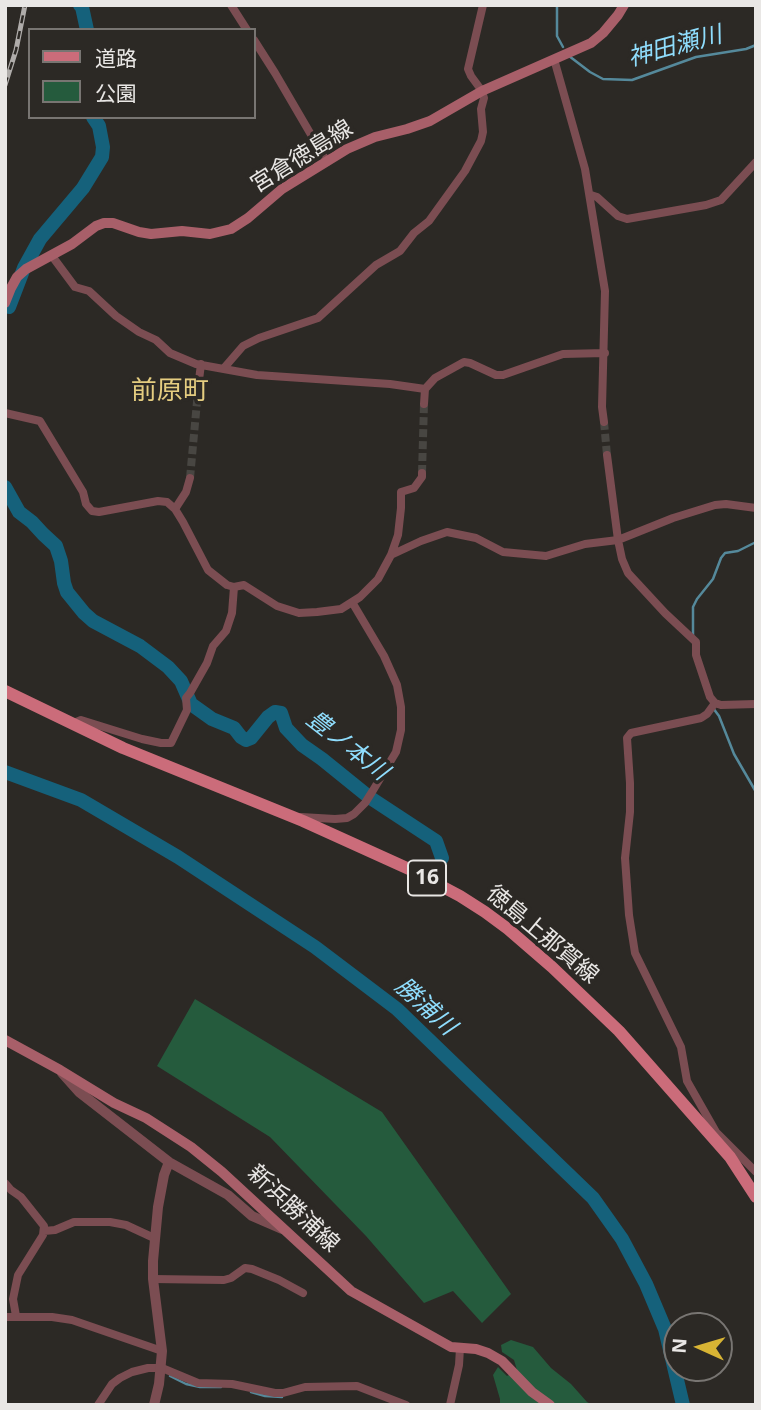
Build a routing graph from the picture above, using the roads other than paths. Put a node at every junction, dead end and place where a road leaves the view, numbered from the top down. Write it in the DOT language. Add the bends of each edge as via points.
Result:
graph roads {
  1 [pos="231,5"];
  2 [pos="624,5"];
  3 [pos="481,6"];
  4 [pos="246,28"];
  5 [pos="256,43"];
  6 [pos="554,59"];
  7 [pos="482,90"];
  8 [pos="327,162"];
  9 [pos="756,162"];
  10 [pos="590,195"];
  11 [pos="52,256"];
  12 [pos="5,303"];
  13 [pos="605,353"];
  14 [pos="201,364"];
  15 [pos="224,368"];
  16 [pos="199,380"];
  17 [pos="425,389"];
  18 [pos="424,404"];
  19 [pos="5,413"];
  20 [pos="604,422"];
  21 [pos="607,455"];
  22 [pos="422,472"];
  23 [pos="190,478"];
  24 [pos="756,508"];
  25 [pos="175,509"];
  26 [pos="618,540"];
  27 [pos="391,555"];
  28 [pos="234,587"];
  29 [pos="352,602"];
  30 [pos="5,691"];
  31 [pos="756,705"];
  32 [pos="714,706"];
  33 [pos="74,723"];
  34 [pos="291,816"];
  35 [pos="5,1040"];
  36 [pos="60,1070"];
  37 [pos="714,1135"];
  38 [pos="169,1162"];
  39 [pos="756,1172"];
  40 [pos="5,1183"];
  41 [pos="756,1196"];
  42 [pos="284,1230"];
  43 [pos="44,1231"];
  44 [pos="154,1238"];
  45 [pos="153,1279"];
  46 [pos="303,1293"];
  47 [pos="16,1316"];
  48 [pos="5,1317"];
  49 [pos="460,1348"];
  50 [pos="162,1351"];
  51 [pos="162,1368"];
  52 [pos="98,1405"];
  53 [pos="154,1405"];
  54 [pos="406,1405"];
  55 [pos="450,1405"];
  56 [pos="550,1405"];
  1 -- 4 [label="street"];
  2 -- 6 [label="main road, 宮倉徳島線" via="591,43"];
  3 -- 7 [label="street" via="468,69"];
  5 -- 8 [label="street"];
  6 -- 7 [label="main road, 宮倉徳島線"];
  6 -- 10 [label="street"];
  7 -- 8 [label="main road, 宮倉徳島線" via="429,121 360,143"];
  7 -- 15 [label="street" via="481,141 429,221 400,251 376,265 318,318 243,346"];
  8 -- 11 [label="main road, 宮倉徳島線" via="282,189 232,229 210,234 151,234 104,223"];
  9 -- 10 [label="street" via="721,200 706,205 627,219"];
  10 -- 13 [label="street" via="605,291"];
  11 -- 12 [label="main road, 宮倉徳島線" via="17,277"];
  11 -- 14 [label="street" via="75,287 89,291 170,353"];
  13 -- 17 [label="street" via="563,354 503,375 464,362"];
  13 -- 20 [label="street"];
  14 -- 15 [label="street"];
  14 -- 16 [label="street"];
  15 -- 17 [label="street" via="257,375"];
  17 -- 18 [label="street"];
  19 -- 25 [label="street" via="40,421 92,511 158,501"];
  21 -- 26 [label="street"];
  22 -- 27 [label="street" via="414,488 401,492 398,535"];
  23 -- 25 [label="street"];
  24 -- 26 [label="street" via="715,505"];
  25 -- 28 [label="street" via="208,570"];
  26 -- 27 [label="street" via="539,556 503,552 476,538 447,532"];
  26 -- 32 [label="street" via="628,573 696,642"];
  27 -- 29 [label="street" via="378,579"];
  28 -- 29 [label="street" via="244,585 277,606 299,613 341,608"];
  28 -- 33 [label="street" via="226,631 186,698 187,710 171,743 81,720"];
  29 -- 34 [label="street" via="397,685 401,730 396,752 354,814 335,819"];
  30 -- 33 [label="main road, 徳島上那賀線 / 16"];
  31 -- 32 [label="street"];
  32 -- 37 [label="street" via="701,718 631,733 627,738 630,802 625,858 635,953 681,1047 687,1081"];
  33 -- 34 [label="main road, 徳島上那賀線 / 16" via="123,748"];
  34 -- 37 [label="main road, 徳島上那賀線 / 16" via="409,869 508,929 619,1031"];
  35 -- 36 [label="main road, 新浜勝浦線"];
  36 -- 38 [label="street" via="79,1092"];
  36 -- 42 [label="main road, 新浜勝浦線" via="191,1147"];
  37 -- 39 [label="street"];
  37 -- 41 [label="main road, 徳島上那賀線 / 16"];
  38 -- 42 [label="street" via="228,1195 252,1216"];
  38 -- 44 [label="street"];
  40 -- 43 [label="street" via="21,1197"];
  42 -- 49 [label="main road, 新浜勝浦線" via="352,1291"];
  43 -- 44 [label="street" via="74,1222 119,1223"];
  43 -- 47 [label="street" via="18,1275 13,1299"];
  44 -- 45 [label="street"];
  45 -- 46 [label="street" via="224,1280 245,1268"];
  45 -- 50 [label="street"];
  47 -- 48 [label="street"];
  47 -- 50 [label="street" via="72,1320"];
  49 -- 55 [label="street"];
  49 -- 56 [label="main road, 新浜勝浦線" via="476,1349 502,1361"];
  50 -- 51 [label="street"];
  51 -- 52 [label="street" via="120,1378"];
  51 -- 53 [label="street"];
  51 -- 54 [label="street" via="198,1383 275,1393 357,1386"];
}
